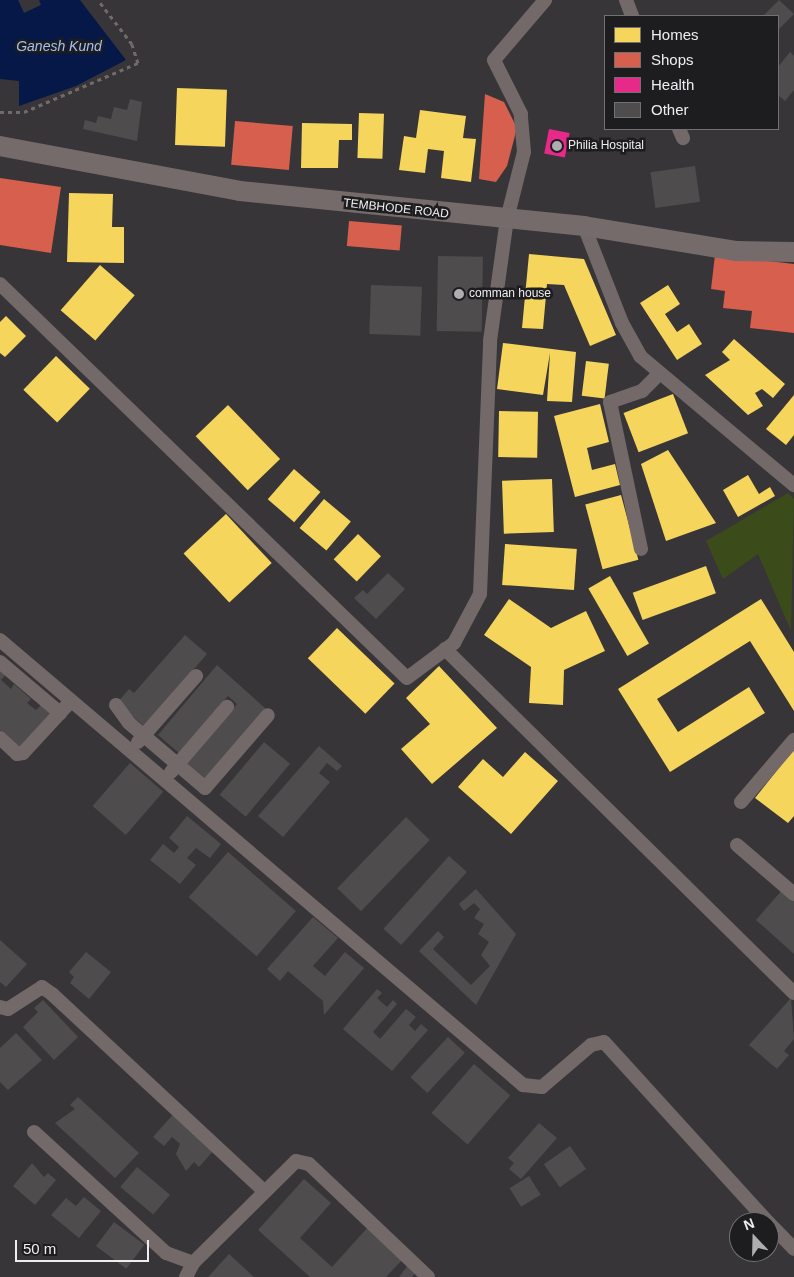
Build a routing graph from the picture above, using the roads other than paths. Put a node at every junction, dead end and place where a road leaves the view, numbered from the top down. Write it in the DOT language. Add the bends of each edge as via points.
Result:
graph roads {
  1 [pos="545,0"];
  2 [pos="626,0"];
  3 [pos="632,15"];
  4 [pos="0,146"];
  5 [pos="507,219"];
  6 [pos="584,226"];
  7 [pos="794,252"];
  8 [pos="0,284"];
  9 [pos="659,374"];
  10 [pos="794,485"];
  11 [pos="642,549"];
  12 [pos="0,640"];
  13 [pos="445,649"];
  14 [pos="0,662"];
  15 [pos="27,664"];
  16 [pos="15,675"];
  17 [pos="196,676"];
  18 [pos="71,701"];
  19 [pos="116,705"];
  20 [pos="227,707"];
  21 [pos="60,713"];
  22 [pos="268,715"];
  23 [pos="143,736"];
  24 [pos="0,738"];
  25 [pos="794,740"];
  26 [pos="131,750"];
  27 [pos="177,765"];
  28 [pos="165,778"];
  29 [pos="741,802"];
  30 [pos="737,845"];
  31 [pos="794,894"];
  32 [pos="794,993"];
  33 [pos="0,1007"];
  34 [pos="34,1132"];
  35 [pos="263,1190"];
  36 [pos="758,1212"];
  37 [pos="779,1234"];
  38 [pos="794,1249"];
  39 [pos="193,1262"];
  40 [pos="186,1277"];
  41 [pos="428,1277"];
  1 -- 5 [label="street" via="494,60 521,114 524,152"];
  2 -- 3 [label="street"];
  4 -- 5 [label="street, TEMBHODE ROAD" via="240,191"];
  5 -- 6 [label="street, TEMBHODE ROAD"];
  5 -- 13 [label="street" via="490,341 480,594 454,643"];
  6 -- 7 [label="street, TEMBHODE ROAD" via="737,251"];
  6 -- 9 [label="street" via="622,323 640,356"];
  8 -- 13 [label="street" via="407,678"];
  9 -- 10 [label="street" via="708,409"];
  9 -- 11 [label="street" via="642,391 610,402"];
  12 -- 15 [label="street"];
  13 -- 32 [label="street"];
  14 -- 16 [label="street"];
  15 -- 16 [label="street"];
  15 -- 18 [label="street"];
  16 -- 21 [label="street"];
  17 -- 23 [label="street"];
  18 -- 21 [label="street"];
  18 -- 26 [label="street"];
  19 -- 23 [label="street"];
  20 -- 27 [label="street"];
  21 -- 24 [label="street" via="23,752 17,754"];
  22 -- 27 [label="street" via="208,786"];
  23 -- 26 [label="street"];
  23 -- 27 [label="street"];
  25 -- 29 [label="street"];
  26 -- 28 [label="street"];
  27 -- 28 [label="street"];
  28 -- 36 [label="street" via="523,1085 542,1087 591,1046 604,1042"];
  30 -- 31 [label="street"];
  33 -- 35 [label="street" via="8,1008 42,987"];
  34 -- 39 [label="street" via="166,1253"];
  35 -- 39 [label="street"];
  35 -- 41 [label="street" via="296,1161 309,1164"];
  37 -- 38 [label="street"];
  39 -- 40 [label="street"];
}
